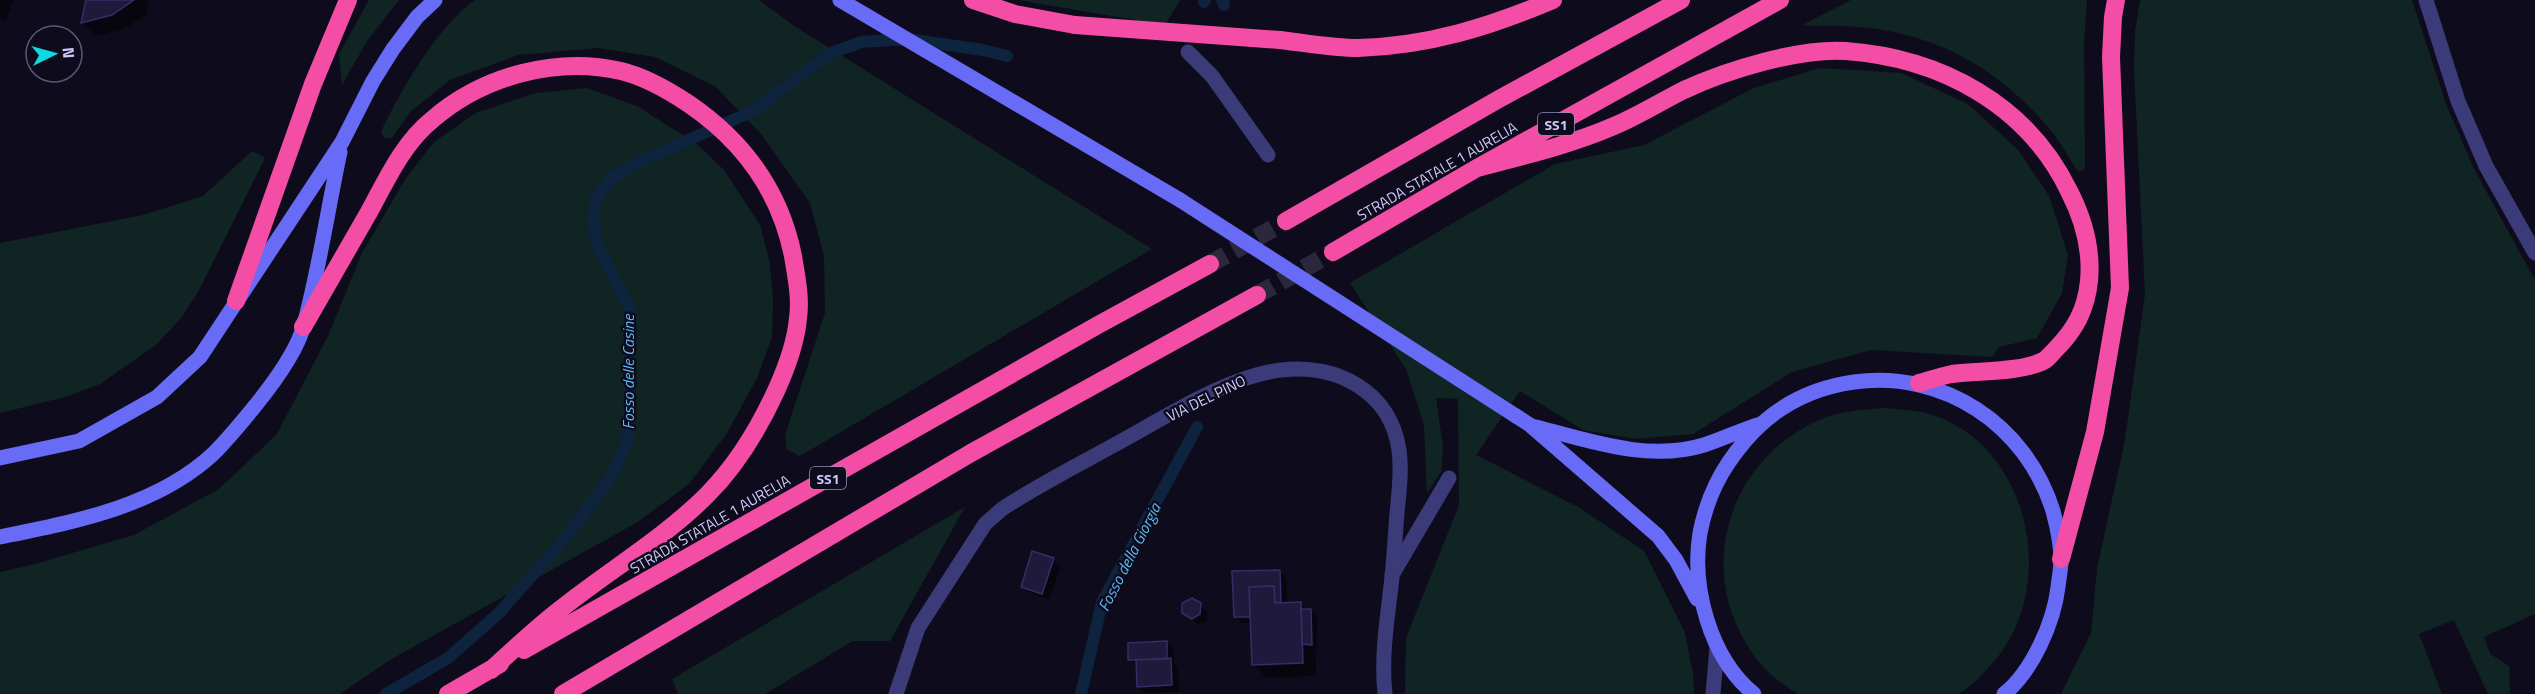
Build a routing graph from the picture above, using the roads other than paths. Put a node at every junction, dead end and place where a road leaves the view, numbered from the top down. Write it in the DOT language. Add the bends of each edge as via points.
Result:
graph roads {
  1 [pos="348,0"];
  2 [pos="435,0"];
  3 [pos="840,0"];
  4 [pos="973,0"];
  5 [pos="1552,0"];
  6 [pos="1681,0"];
  7 [pos="1780,0"];
  8 [pos="2116,0"];
  9 [pos="2426,0"];
  10 [pos="1188,52"];
  11 [pos="342,142"];
  12 [pos="1268,155"];
  13 [pos="1476,168"];
  14 [pos="1286,221"];
  15 [pos="1333,252"];
  16 [pos="2535,254"];
  17 [pos="1210,264"];
  18 [pos="1257,295"];
  19 [pos="236,301"];
  20 [pos="303,327"];
  21 [pos="1919,383"];
  22 [pos="1759,424"];
  23 [pos="1530,425"];
  24 [pos="0,458"];
  25 [pos="1449,478"];
  26 [pos="0,537"];
  27 [pos="2061,559"];
  28 [pos="1392,576"];
  29 [pos="1702,607"];
  30 [pos="1717,647"];
  31 [pos="491,670"];
  32 [pos="448,694"];
  33 [pos="563,694"];
  34 [pos="896,694"];
  35 [pos="1384,694"];
  36 [pos="1713,694"];
  37 [pos="1754,694"];
  38 [pos="2004,694"];
  1 -- 19 [label="highway" via="313,84"];
  2 -- 11 [label="street" via="393,49"];
  3 -- 23 [label="street, bridge" via="1180,200"];
  4 -- 5 [label="highway, bridge" via="1015,14 1075,25 1357,48 1431,41 1513,17"];
  6 -- 14 [label="highway"];
  7 -- 13 [label="highway, STRADA STATALE 1 AURELIA / SS1"];
  8 -- 27 [label="highway" via="2111,57 2120,288 2096,432"];
  9 -- 16 [label="street" via="2458,101 2486,166"];
  10 -- 12 [label="street" via="1212,76"];
  11 -- 19 [label="street"];
  11 -- 20 [label="street"];
  13 -- 15 [label="highway, STRADA STATALE 1 AURELIA / SS1"];
  13 -- 21 [label="highway" via="1573,142 1615,126 1686,89 1746,68 1816,51 1883,55 1954,77 2013,116 2060,171 2083,224 2091,259 2088,291 2079,322 2045,360 2020,368 1950,375"];
  17 -- 31 [label="highway, STRADA STATALE 1 AURELIA / SS1"];
  18 -- 33 [label="highway" via="970,453"];
  19 -- 24 [label="street" via="200,357 158,397 79,441"];
  20 -- 26 [label="street" via="275,382 212,454 190,471 115,509"];
  20 -- 31 [label="highway" via="402,153 431,120 477,87 566,66 624,71 660,85 724,130 759,171 788,231 799,317 783,373 759,423 735,462 680,520 561,609"];
  21 -- 22 [label="street" via="1876,379 1834,385 1794,400"];
  21 -- 27 [label="street" via="1952,394 1982,411 2030,460 2050,502"];
  22 -- 23 [label="street" via="1703,445 1657,451 1610,446"];
  22 -- 29 [label="street" via="1726,462 1711,490 1696,557"];
  23 -- 29 [label="street" via="1658,537"];
  25 -- 28 [label="street"];
  27 -- 38 [label="street" via="2056,607 2037,652"];
  28 -- 34 [label="street, VIA DEL PINO" via="1400,464 1396,436 1383,405 1359,385 1326,373 1305,369 1252,376 1170,415 1002,509 985,524 918,628"];
  28 -- 35 [label="street, VIA DEL PINO" via="1382,665"];
  29 -- 30 [label="street"];
  30 -- 36 [label="street"];
  30 -- 37 [label="street"];
  31 -- 32 [label="highway, STRADA STATALE 1 AURELIA / SS1"];
}
